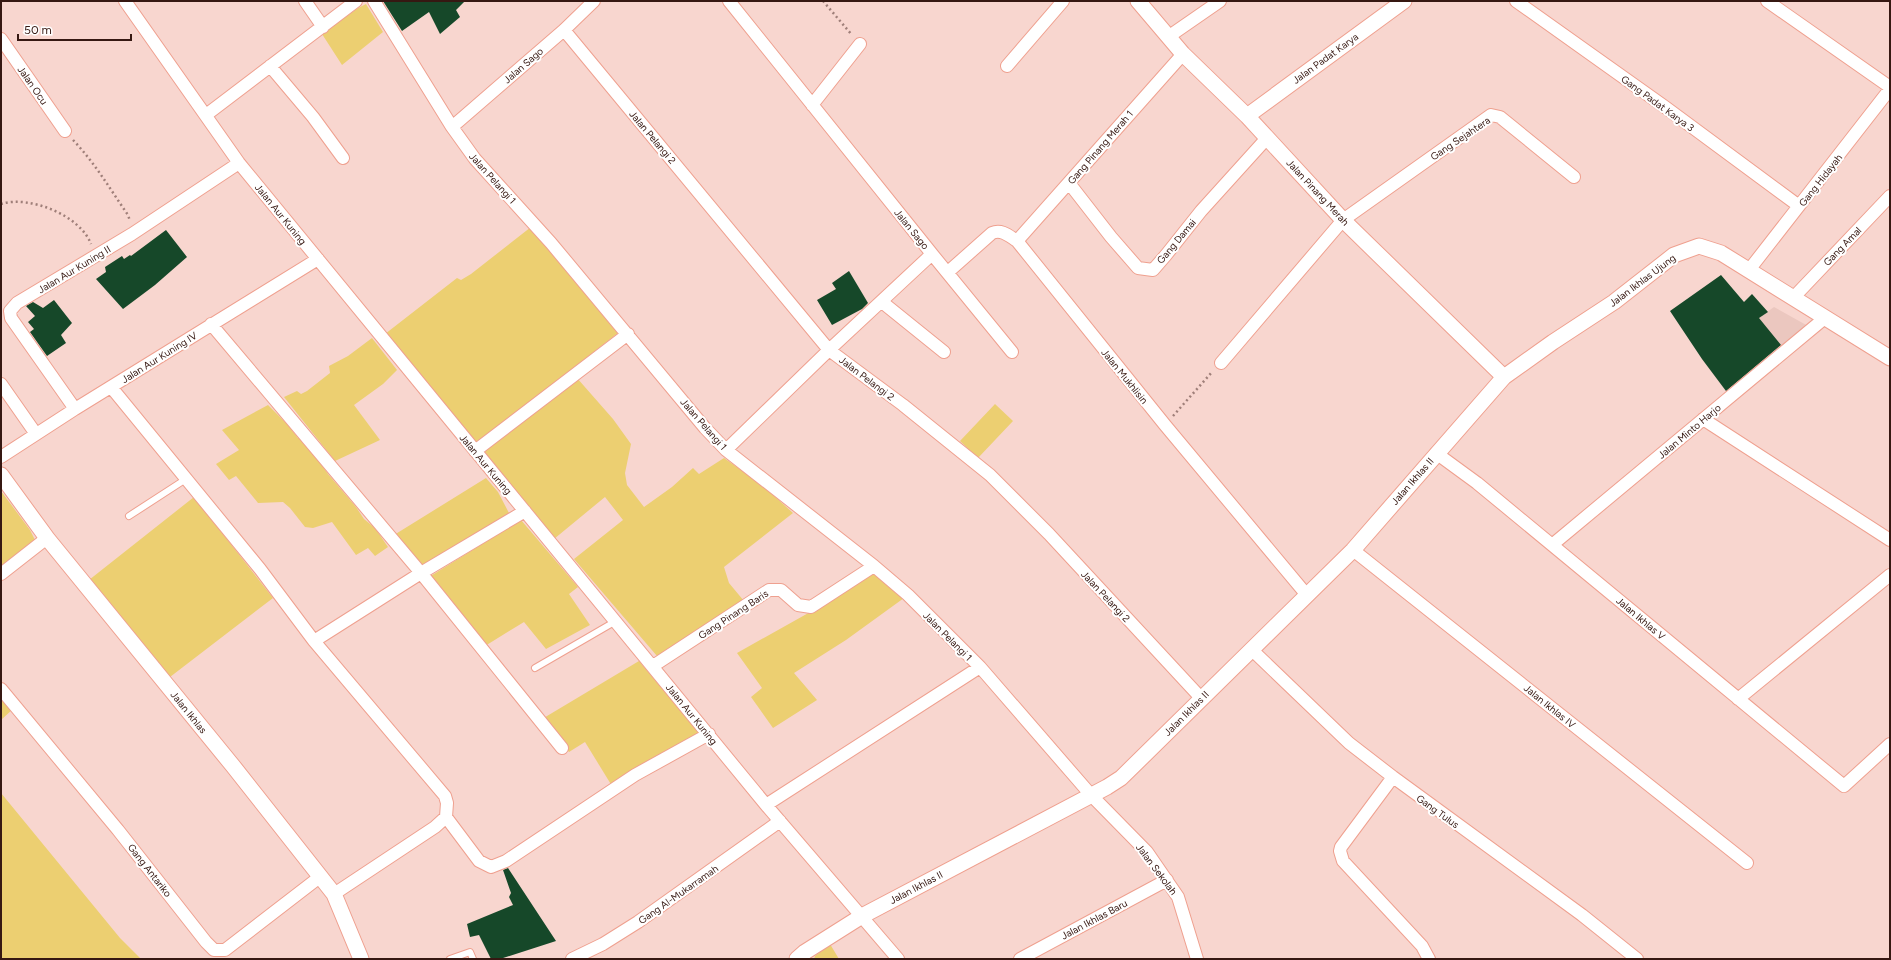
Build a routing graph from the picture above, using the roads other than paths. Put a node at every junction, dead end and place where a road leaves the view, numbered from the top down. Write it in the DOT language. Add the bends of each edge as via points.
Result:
graph roads {
  1 [pos="125,1"];
  2 [pos="305,1"];
  3 [pos="356,1"];
  4 [pos="374,1"];
  5 [pos="594,1"];
  6 [pos="729,1"];
  7 [pos="1063,1"];
  8 [pos="1138,1"];
  9 [pos="1220,1"];
  10 [pos="1404,1"];
  11 [pos="1516,1"];
  12 [pos="1767,1"];
  13 [pos="323,27"];
  14 [pos="564,30"];
  15 [pos="1168,37"];
  16 [pos="1,39"];
  17 [pos="860,44"];
  18 [pos="1183,54"];
  19 [pos="270,66"];
  20 [pos="1007,66"];
  21 [pos="1890,88"];
  22 [pos="812,105"];
  23 [pos="206,115"];
  24 [pos="1246,116"];
  25 [pos="452,127"];
  26 [pos="65,131"];
  27 [pos="1267,138"];
  28 [pos="343,158"];
  29 [pos="239,163"];
  30 [pos="1574,177"];
  31 [pos="1069,182"];
  32 [pos="1890,196"];
  33 [pos="1799,206"];
  34 [pos="1343,220"];
  35 [pos="1017,241"];
  36 [pos="932,254"];
  37 [pos="318,259"];
  38 [pos="1749,270"];
  39 [pos="948,272"];
  40 [pos="1794,297"];
  41 [pos="882,302"];
  42 [pos="1826,317"];
  43 [pos="211,324"];
  44 [pos="628,334"];
  45 [pos="829,350"];
  46 [pos="944,352"];
  47 [pos="1012,352"];
  48 [pos="1890,358"];
  49 [pos="1220,363"];
  50 [pos="1504,377"];
  51 [pos="1,384"];
  52 [pos="111,388"];
  53 [pos="75,409"];
  54 [pos="1703,419"];
  55 [pos="36,434"];
  56 [pos="726,450"];
  57 [pos="475,451"];
  58 [pos="1436,453"];
  59 [pos="1,457"];
  60 [pos="1,475"];
  61 [pos="186,479"];
  62 [pos="525,511"];
  63 [pos="129,516"];
  64 [pos="47,538"];
  65 [pos="1890,540"];
  66 [pos="1552,545"];
  67 [pos="1353,550"];
  68 [pos="874,566"];
  69 [pos="421,573"];
  70 [pos="1,574"];
  71 [pos="1890,575"];
  72 [pos="1306,594"];
  73 [pos="616,621"];
  74 [pos="314,640"];
  75 [pos="1251,649"];
  76 [pos="653,666"];
  77 [pos="980,667"];
  78 [pos="535,668"];
  79 [pos="1,689"];
  80 [pos="1201,698"];
  81 [pos="1738,699"];
  82 [pos="709,734"];
  83 [pos="1890,744"];
  84 [pos="562,748"];
  85 [pos="1392,777"];
  86 [pos="1092,795"];
  87 [pos="766,805"];
  88 [pos="446,817"];
  89 [pos="780,821"];
  90 [pos="1747,863"];
  91 [pos="320,876"];
  92 [pos="1167,880"];
  93 [pos="334,894"];
  94 [pos="862,916"];
  95 [pos="361,959"];
  96 [pos="450,959"];
  97 [pos="473,959"];
  98 [pos="572,959"];
  99 [pos="797,959"];
  100 [pos="898,959"];
  101 [pos="1020,959"];
  102 [pos="1197,959"];
  103 [pos="1429,959"];
  104 [pos="1637,959"];
  1 -- 23 [label="street, Jalan Aur Kuning"];
  2 -- 13 [label="street"];
  3 -- 13 [label="street"];
  4 -- 25 [label="street, Jalan Pelangi 1"];
  5 -- 14 [label="street, Jalan Sago"];
  6 -- 22 [label="street, Jalan Sago"];
  7 -- 20 [label="street"];
  8 -- 15 [label="street, Jalan Pinang Merah"];
  9 -- 15 [label="street"];
  10 -- 24 [label="street, Jalan Padat Karya"];
  11 -- 33 [label="street, Gang Padat Karya 3"];
  12 -- 21 [label="street, Gang Hidayah"];
  13 -- 19 [label="street"];
  14 -- 25 [label="street, Jalan Sago"];
  14 -- 45 [label="street, Jalan Pelangi 2"];
  15 -- 18 [label="street, Jalan Pinang Merah"];
  16 -- 26 [label="street, Jalan Ocu"];
  17 -- 22 [label="street"];
  18 -- 24 [label="street, Jalan Pinang Merah"];
  18 -- 31 [label="street, Gang Pinang Merah 1"];
  19 -- 23 [label="street"];
  19 -- 28 [label="street"];
  21 -- 33 [label="street, Gang Hidayah"];
  22 -- 36 [label="street, Jalan Sago"];
  23 -- 29 [label="street, Jalan Aur Kuning"];
  24 -- 27 [label="street, Jalan Pinang Merah"];
  25 -- 44 [label="street, Jalan Pelangi 1" via="475,159"];
  27 -- 31 [label="street, Gang Damai" via="1153,270 1138,268"];
  27 -- 34 [label="street, Jalan Pinang Merah"];
  29 -- 37 [label="street, Jalan Aur Kuning"];
  29 -- 53 [label="street, Jalan Aur Kuning II" via="132,234 17,303 10,311 11,318"];
  30 -- 34 [label="street, Gang Sejahtera" via="1500,117 1492,116"];
  31 -- 35 [label="street, Gang Pinang Merah 1"];
  32 -- 40 [label="street, Gang Amal"];
  33 -- 38 [label="street, Gang Hidayah"];
  34 -- 49 [label="street, Gang Sejahtera"];
  34 -- 50 [label="street, Jalan Pinang Merah"];
  35 -- 39 [label="street, Jalan Mukhlisin" via="1002,232 992,233"];
  35 -- 72 [label="street, Jalan Mukhlisin" via="1165,425"];
  36 -- 39 [label="street"];
  36 -- 41 [label="street, Jalan Sago"];
  37 -- 43 [label="street, Jalan Aur Kuning IV"];
  37 -- 57 [label="street, Jalan Aur Kuning"];
  38 -- 40 [label="street, Jalan Ikhlas Ujung"];
  38 -- 50 [label="street, Jalan Ikhlas Ujung" via="1708,248 1698,246 1682,251 1614,302"];
  39 -- 47 [label="street"];
  40 -- 42 [label="street, Jalan Ikhlas Ujung"];
  41 -- 45 [label="street, Jalan Sago"];
  41 -- 46 [label="street"];
  42 -- 48 [label="street, Jalan Ikhlas Ujung"];
  42 -- 54 [label="street, Jalan Minto Harjo"];
  43 -- 52 [label="street, Jalan Aur Kuning IV"];
  43 -- 69 [label="street"];
  44 -- 56 [label="street, Jalan Pelangi 1"];
  44 -- 57 [label="street"];
  45 -- 56 [label="street, Jalan Sago"];
  45 -- 80 [label="street, Jalan Pelangi 2" via="903,405 990,476 1049,534"];
  50 -- 58 [label="street, Jalan Ikhlas II"];
  51 -- 55 [label="street"];
  52 -- 53 [label="street, Jalan Aur Kuning IV"];
  52 -- 61 [label="street"];
  53 -- 55 [label="street, Jalan Aur Kuning IV"];
  54 -- 65 [label="street"];
  54 -- 66 [label="street, Jalan Minto Harjo"];
  55 -- 59 [label="street, Jalan Aur Kuning IV"];
  56 -- 68 [label="street, Jalan Pelangi 1"];
  57 -- 62 [label="street, Jalan Aur Kuning"];
  58 -- 66 [label="street, Jalan Ikhlas V"];
  58 -- 67 [label="street, Jalan Ikhlas II"];
  60 -- 64 [label="street, Jalan Ikhlas"];
  61 -- 63 [label="lane"];
  61 -- 74 [label="street"];
  62 -- 69 [label="street"];
  62 -- 73 [label="street, Jalan Aur Kuning"];
  64 -- 70 [label="street"];
  64 -- 91 [label="street, Jalan Ikhlas"];
  66 -- 81 [label="street, Jalan Ikhlas V"];
  67 -- 72 [label="street, Jalan Ikhlas II"];
  67 -- 90 [label="street, Jalan Ikhlas IV"];
  68 -- 76 [label="street, Gang Pinang Baris" via="811,607 798,605 781,590 769,590"];
  68 -- 77 [label="street, Jalan Pelangi 1" via="908,595"];
  69 -- 74 [label="street"];
  69 -- 84 [label="street"];
  71 -- 81 [label="street"];
  72 -- 75 [label="street, Jalan Ikhlas II"];
  73 -- 76 [label="street, Jalan Aur Kuning"];
  73 -- 78 [label="lane"];
  74 -- 88 [label="street" via="445,796"];
  75 -- 80 [label="street, Jalan Ikhlas II"];
  75 -- 85 [label="street, Gang Tulus" via="1349,742"];
  76 -- 82 [label="street, Jalan Aur Kuning"];
  77 -- 86 [label="street, Jalan Pelangi 1"];
  77 -- 87 [label="street"];
  79 -- 91 [label="street, Gang Antariko" via="214,950 225,950"];
  80 -- 86 [label="street, Jalan Ikhlas II" via="1121,778"];
  81 -- 83 [label="street, Jalan Ikhlas V" via="1844,786"];
  82 -- 87 [label="street, Jalan Aur Kuning"];
  82 -- 88 [label="street" via="635,775 506,861 491,867 479,862"];
  85 -- 103 [label="street" via="1341,847 1340,852 1343,861 1422,946"];
  85 -- 104 [label="street, Gang Tulus" via="1582,915"];
  86 -- 92 [label="street, Jalan Sekolah" via="1147,852"];
  86 -- 94 [label="street, Jalan Ikhlas II"];
  87 -- 89 [label="street, Jalan Aur Kuning"];
  88 -- 93 [label="street" via="435,827"];
  89 -- 94 [label="street, Jalan Aur Kuning"];
  89 -- 98 [label="street, Gang Al-Mukarramah" via="638,922 603,944"];
  91 -- 93 [label="street, Jalan Ikhlas"];
  92 -- 101 [label="street, Jalan Ikhlas Baru"];
  92 -- 102 [label="street, Jalan Sekolah" via="1178,897"];
  93 -- 95 [label="street, Jalan Ikhlas"];
  94 -- 99 [label="street, Jalan Ikhlas II"];
  94 -- 100 [label="street, Jalan Aur Kuning"];
  96 -- 97 [label="lane" via="470,952"];
}
